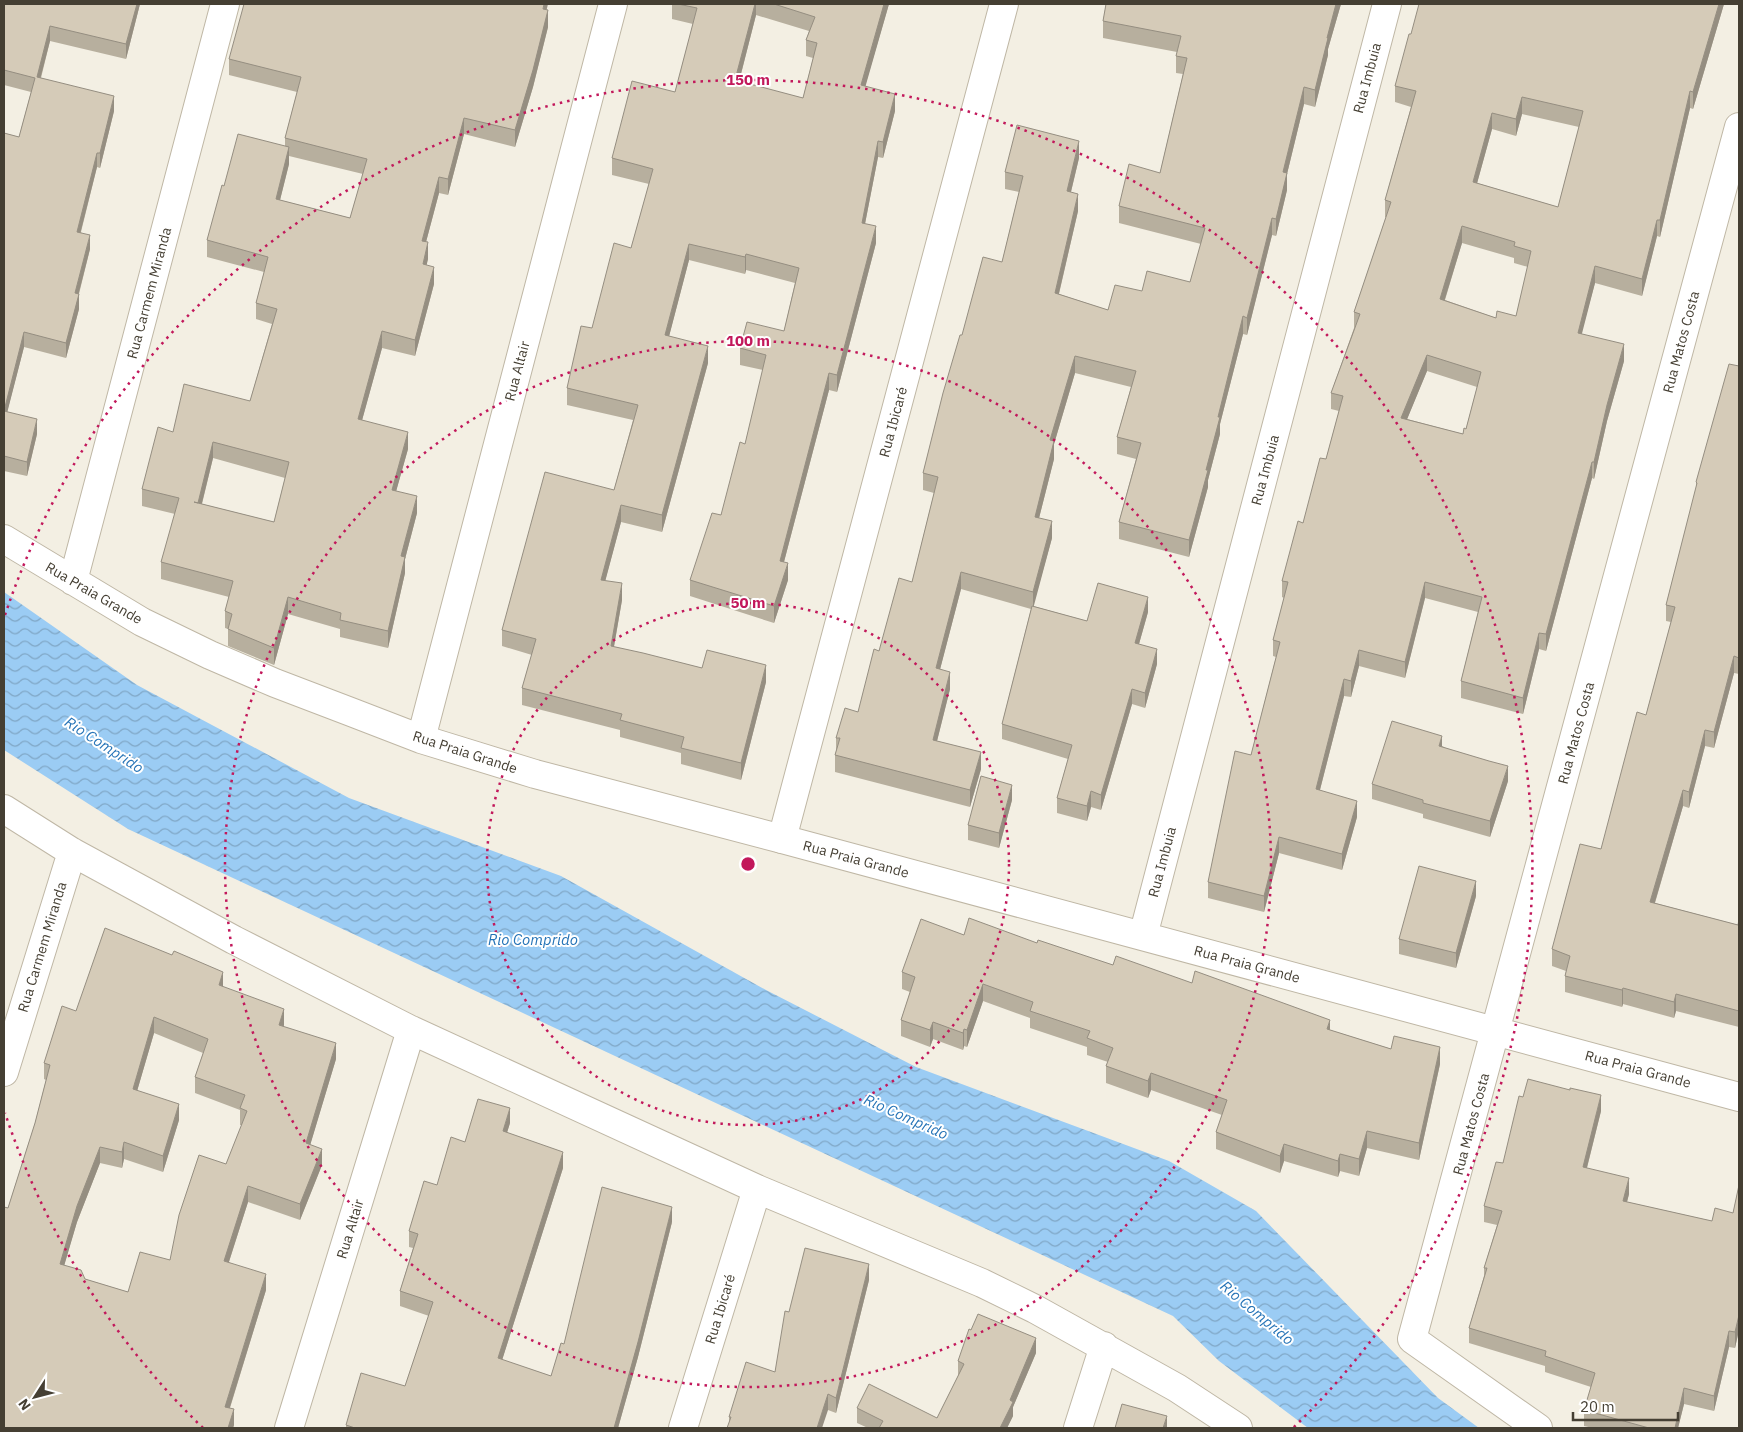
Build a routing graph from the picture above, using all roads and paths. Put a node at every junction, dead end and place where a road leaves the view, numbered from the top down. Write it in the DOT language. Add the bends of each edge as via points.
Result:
graph roads {
  1 [pos="225,4"];
  2 [pos="613,4"];
  3 [pos="1004,4"];
  4 [pos="1387,4"];
  5 [pos="1739,126"];
  6 [pos="4,539"];
  7 [pos="73,581"];
  8 [pos="421,739"];
  9 [pos="4,809"];
  10 [pos="782,839"];
  11 [pos="72,852"];
  12 [pos="1142,936"];
  13 [pos="411,1030"];
  14 [pos="1496,1031"];
  15 [pos="4,1072"];
  16 [pos="1739,1096"];
  17 [pos="756,1189"];
  18 [pos="1104,1346"];
  19 [pos="289,1428"];
  20 [pos="683,1428"];
  21 [pos="1078,1428"];
  22 [pos="1238,1428"];
  23 [pos="1538,1428"];
  1 -- 7 [label="street, Rua Carmem Miranda"];
  2 -- 8 [label="street, Rua Altair"];
  3 -- 10 [label="street, Rua Ibicaré"];
  4 -- 12 [label="street, Rua Imbuia"];
  5 -- 14 [label="street, Rua Matos Costa"];
  6 -- 7 [label="street, Rua Praia Grande"];
  7 -- 8 [label="street, Rua Praia Grande" via="142,622 210,655"];
  8 -- 10 [label="street, Rua Praia Grande" via="535,774"];
  9 -- 11 [label="street"];
  10 -- 12 [label="street, Rua Praia Grande"];
  11 -- 13 [label="street" via="234,940"];
  11 -- 15 [label="street, Rua Carmem Miranda"];
  12 -- 14 [label="street, Rua Praia Grande"];
  13 -- 17 [label="street"];
  13 -- 19 [label="street, Rua Altair"];
  14 -- 16 [label="street, Rua Praia Grande"];
  14 -- 23 [label="street, Rua Matos Costa" via="1412,1339"];
  17 -- 18 [label="street" via="982,1282"];
  17 -- 20 [label="street, Rua Ibicaré"];
  18 -- 21 [label="street"];
  18 -- 22 [label="street"];
}
